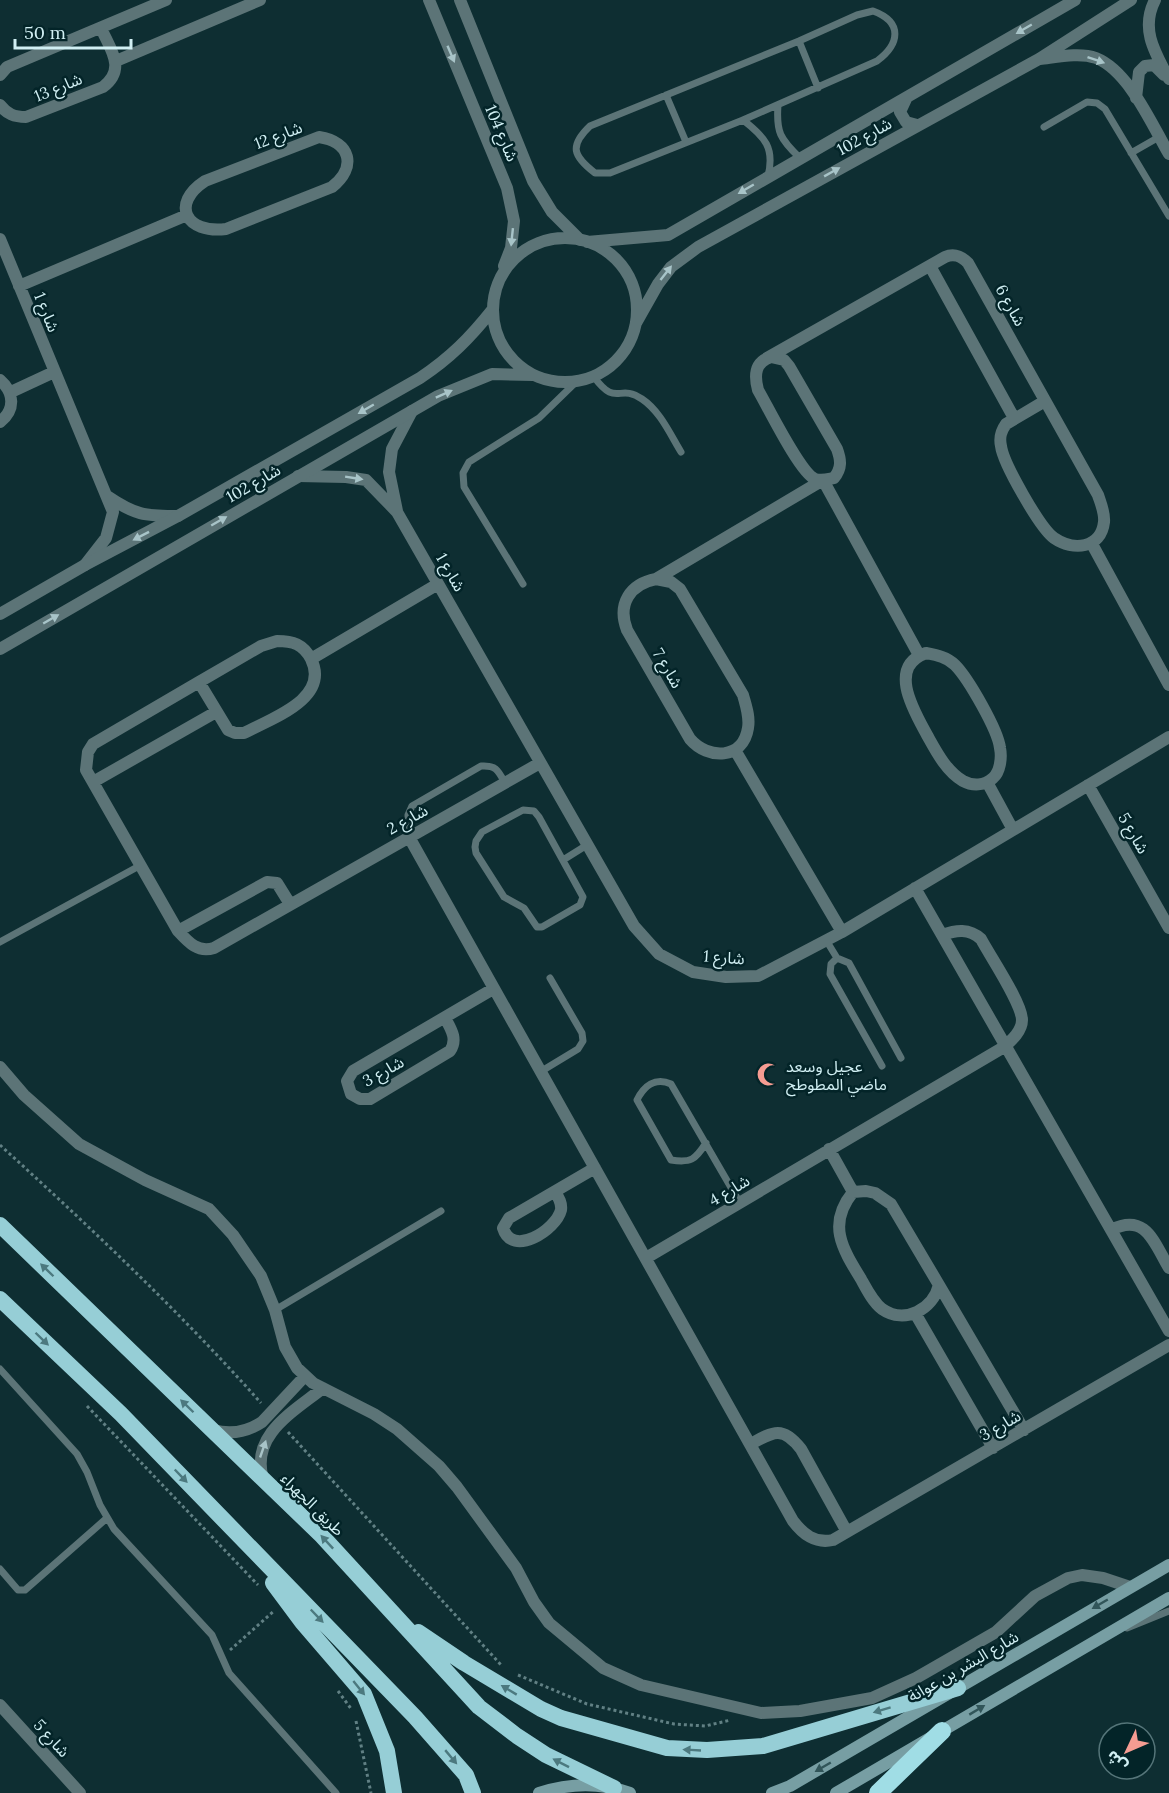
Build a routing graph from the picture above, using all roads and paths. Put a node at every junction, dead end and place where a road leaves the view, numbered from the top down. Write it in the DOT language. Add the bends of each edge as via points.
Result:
graph roads {
  1 [pos="166,0"];
  2 [pos="260,0"];
  3 [pos="429,0"];
  4 [pos="460,0"];
  5 [pos="1075,0"];
  6 [pos="1131,0"];
  7 [pos="1155,0"];
  8 [pos="101,28"];
  9 [pos="799,41"];
  10 [pos="1039,59"];
  11 [pos="116,61"];
  12 [pos="0,75"];
  13 [pos="1169,80"];
  14 [pos="818,88"];
  15 [pos="666,95"];
  16 [pos="1136,98"];
  17 [pos="906,99"];
  18 [pos="0,105"];
  19 [pos="778,105"];
  20 [pos="743,120"];
  21 [pos="917,125"];
  22 [pos="1044,127"];
  23 [pos="1159,137"];
  24 [pos="686,142"];
  25 [pos="1131,153"];
  26 [pos="1169,154"];
  27 [pos="800,158"];
  28 [pos="768,176"];
  29 [pos="187,215"];
  30 [pos="1169,216"];
  31 [pos="0,239"];
  32 [pos="583,241"];
  33 [pos="930,266"];
  34 [pos="498,284"];
  35 [pos="19,286"];
  36 [pos="493,309"];
  37 [pos="636,323"];
  38 [pos="767,358"];
  39 [pos="54,372"];
  40 [pos="533,375"];
  41 [pos="594,377"];
  42 [pos="0,380"];
  43 [pos="576,382"];
  44 [pos="11,392"];
  45 [pos="1045,401"];
  46 [pos="412,411"];
  47 [pos="1014,418"];
  48 [pos="0,422"];
  49 [pos="681,452"];
  50 [pos="298,476"];
  51 [pos="823,480"];
  52 [pos="106,496"];
  53 [pos="398,512"];
  54 [pos="178,516"];
  55 [pos="1092,543"];
  56 [pos="85,565"];
  57 [pos="656,579"];
  58 [pos="438,584"];
  59 [pos="523,584"];
  60 [pos="0,614"];
  61 [pos="0,649"];
  62 [pos="919,655"];
  63 [pos="311,659"];
  64 [pos="199,682"];
  65 [pos="1169,685"];
  66 [pos="216,712"];
  67 [pos="1169,737"];
  68 [pos="735,750"];
  69 [pos="540,763"];
  70 [pos="93,782"];
  71 [pos="987,782"];
  72 [pos="505,783"];
  73 [pos="1088,785"];
  74 [pos="1012,828"];
  75 [pos="409,837"];
  76 [pos="587,845"];
  77 [pos="563,860"];
  78 [pos="141,865"];
  79 [pos="915,888"];
  80 [pos="290,904"];
  81 [pos="1169,928"];
  82 [pos="178,931"];
  83 [pos="842,932"];
  84 [pos="942,935"];
  85 [pos="826,940"];
  86 [pos="0,942"];
  87 [pos="837,958"];
  88 [pos="549,978"];
  89 [pos="493,989"];
  90 [pos="445,1018"];
  91 [pos="1004,1047"];
  92 [pos="902,1058"];
  93 [pos="882,1066"];
  94 [pos="0,1067"];
  95 [pos="540,1072"];
  96 [pos="706,1143"];
  97 [pos="0,1145"];
  98 [pos="829,1149"];
  99 [pos="595,1168"];
  100 [pos="555,1192"];
  101 [pos="853,1192"];
  102 [pos="740,1203"];
  103 [pos="441,1211"];
  104 [pos="0,1225"];
  105 [pos="1111,1230"];
  106 [pos="646,1258"];
  107 [pos="1169,1268"];
  108 [pos="939,1285"];
  109 [pos="0,1299"];
  110 [pos="276,1310"];
  111 [pos="915,1313"];
  112 [pos="1169,1331"];
  113 [pos="1169,1345"];
  114 [pos="0,1369"];
  115 [pos="305,1376"];
  116 [pos="323,1388"];
  117 [pos="83,1402"];
  118 [pos="270,1413"];
  119 [pos="279,1424"];
  120 [pos="212,1429"];
  121 [pos="1024,1430"];
  122 [pos="751,1444"];
  123 [pos="993,1448"];
  124 [pos="263,1479"];
  125 [pos="106,1518"];
  126 [pos="231,1527"];
  127 [pos="847,1532"];
  128 [pos="1169,1564"];
  129 [pos="0,1569"];
  130 [pos="1130,1587"];
  131 [pos="264,1592"];
  132 [pos="1169,1598"];
  133 [pos="278,1607"];
  134 [pos="1169,1611"];
  135 [pos="395,1616"];
  136 [pos="1089,1644"];
  137 [pos="222,1657"];
  138 [pos="507,1671"];
  139 [pos="517,1675"];
  140 [pos="334,1685"];
  141 [pos="958,1688"];
  142 [pos="0,1705"];
  143 [pos="760,1713"];
  144 [pos="942,1731"];
  145 [pos="622,1790"];
  146 [pos="80,1793"];
  147 [pos="336,1793"];
  148 [pos="371,1793"];
  149 [pos="394,1793"];
  150 [pos="473,1793"];
  151 [pos="539,1793"];
  152 [pos="772,1793"];
  153 [pos="836,1793"];
  154 [pos="878,1793"];
  1 -- 8 [label="street"];
  2 -- 11 [label="street"];
  3 -- 34 [label="street, شارع 104, one-way" via="507,188 514,221 511,248"];
  4 -- 32 [label="street, شارع 104" via="533,182 552,212"];
  5 -- 17 [label="street, شارع 102, one-way"];
  6 -- 10 [label="street, شارع 102"];
  7 -- 13 [label="street" via="1147,23 1151,47"];
  8 -- 11 [label="street"];
  8 -- 12 [label="street" via="7,67"];
  9 -- 14 [label="lane"];
  9 -- 14 [label="lane" via="873,11 884,15 893,26 896,36 892,47 877,62"];
  9 -- 15 [label="lane"];
  10 -- 16 [label="street, one-way" via="1095,57 1114,68"];
  10 -- 21 [label="street, شارع 102"];
  11 -- 18 [label="street, شارع 13" via="111,81 103,87 26,117 16,117"];
  13 -- 16 [label="street" via="1154,65 1145,66 1139,72"];
  14 -- 19 [label="lane"];
  15 -- 24 [label="lane"];
  15 -- 24 [label="lane" via="590,126 579,136 578,156 595,172 610,173"];
  16 -- 23 [label="street"];
  17 -- 21 [label="street" via="900,112 906,122"];
  17 -- 27 [label="street, شارع 102"];
  19 -- 20 [label="lane"];
  19 -- 27 [label="lane" via="782,139"];
  20 -- 24 [label="lane"];
  20 -- 28 [label="lane" via="759,132 771,153"];
  37 -- 21 [label="street, شارع 102, one-way" via="671,267 698,247"];
  22 -- 25 [label="lane" via="1087,102 1097,103 1105,109"];
  23 -- 25 [label="lane"];
  23 -- 26 [label="street"];
  25 -- 30 [label="lane"];
  27 -- 28 [label="street, شارع 102"];
  28 -- 32 [label="street, شارع 102, one-way" via="668,235"];
  29 -- 29 [label="street, شارع 12" via="202,229 226,229 332,187 347,170 347,155 332,139 319,137 205,181 189,196"];
  29 -- 35 [label="street"];
  31 -- 35 [label="street, شارع 1"];
  32 -- 34 [label="street" via="560,239 522,252"];
  32 -- 37 [label="street" via="605,251 621,265 631,283"];
  33 -- 38 [label="street, شارع 6"];
  33 -- 45 [label="street, شارع 6" via="950,255 968,263"];
  33 -- 47 [label="street"];
  34 -- 36 [label="street"];
  35 -- 39 [label="street, شارع 1"];
  36 -- 40 [label="street" via="495,329 503,348 516,364"];
  36 -- 54 [label="street, شارع 102, one-way" via="447,360 420,378"];
  37 -- 41 [label="street" via="622,355"];
  38 -- 51 [label="street" via="756,371 759,390 803,469 814,479"];
  38 -- 51 [label="street" via="784,360 789,366 837,449 840,470"];
  39 -- 44 [label="street"];
  39 -- 52 [label="street, شارع 1"];
  40 -- 43 [label="street" via="554,382"];
  46 -- 40 [label="street, شارع 102, one-way" via="492,374"];
  41 -- 43 [label="street"];
  41 -- 49 [label="lane" via="608,393 624,392 641,398 656,412"];
  42 -- 44 [label="street"];
  43 -- 59 [label="lane" via="539,418 469,462 463,473 464,488"];
  44 -- 48 [label="street" via="10,412"];
  45 -- 47 [label="street"];
  45 -- 55 [label="street, شارع 6" via="1103,508 1104,525"];
  46 -- 50 [label="street, شارع 102"];
  46 -- 53 [label="street, شارع 1" via="392,449 389,472"];
  47 -- 55 [label="street" via="1002,430 1001,448 1045,530 1066,544"];
  50 -- 53 [label="street, شارع 1, one-way" via="366,480"];
  61 -- 50 [label="street, شارع 102, one-way"];
  51 -- 57 [label="street, شارع 7"];
  51 -- 62 [label="street"];
  52 -- 54 [label="street" via="145,516"];
  52 -- 56 [label="street, شارع 1" via="113,512 106,538"];
  53 -- 58 [label="street, شارع 1"];
  54 -- 56 [label="street, شارع 102, one-way"];
  55 -- 65 [label="street"];
  56 -- 60 [label="street, شارع 102"];
  57 -- 68 [label="street" via="680,589 743,695 749,725"];
  57 -- 68 [label="street, شارع 7" via="639,584 627,598 623,621 627,630 696,747 714,755"];
  58 -- 63 [label="street"];
  58 -- 69 [label="street, شارع 1"];
  62 -- 71 [label="street" via="906,674 906,690 914,712 938,755 954,773 965,782"];
  62 -- 71 [label="street" via="936,654 954,664 997,736 999,766"];
  63 -- 64 [label="street, شارع 2" via="293,642 277,641 261,646"];
  63 -- 66 [label="street" via="313,686 303,700 284,712 244,733 235,733 228,730"];
  64 -- 66 [label="street"];
  64 -- 70 [label="street, شارع 2" via="93,744 86,770"];
  66 -- 70 [label="street"];
  67 -- 73 [label="street, شارع 1"];
  68 -- 83 [label="street"];
  69 -- 72 [label="street, شارع 2"];
  69 -- 76 [label="street, شارع 1"];
  70 -- 78 [label="street, شارع 2"];
  71 -- 74 [label="street"];
  72 -- 75 [label="street, شارع 2"];
  72 -- 75 [label="lane" via="498,770 481,766 412,806 408,815"];
  73 -- 74 [label="street, شارع 1"];
  73 -- 81 [label="street, شارع 5"];
  74 -- 79 [label="street, شارع 1"];
  75 -- 80 [label="street, شارع 2"];
  75 -- 89 [label="street, شارع 3"];
  76 -- 77 [label="lane"];
  76 -- 85 [label="street, شارع 1" via="634,926 659,954 693,972 758,976"];
  77 -- 77 [label="lane" via="531,810 523,810 482,832 476,841 476,853 504,897 521,906 540,927 582,901"];
  78 -- 82 [label="street, شارع 2"];
  78 -- 86 [label="lane"];
  79 -- 83 [label="street, شارع 1"];
  79 -- 84 [label="street"];
  80 -- 82 [label="street, شارع 2" via="206,950 191,944"];
  80 -- 82 [label="street" via="277,883 267,882"];
  83 -- 85 [label="street, شارع 1"];
  84 -- 91 [label="street"];
  84 -- 91 [label="street" via="961,930 981,939 1020,1009 1018,1032"];
  85 -- 87 [label="lane"];
  87 -- 92 [label="lane" via="849,963"];
  87 -- 93 [label="lane" via="831,964 830,974"];
  88 -- 95 [label="lane" via="583,1041 578,1049"];
  89 -- 90 [label="street, شارع 3"];
  89 -- 95 [label="street, شارع 3"];
  90 -- 90 [label="street, شارع 3" via="353,1071 347,1081 351,1094 360,1100 370,1099 450,1051 453,1032"];
  91 -- 98 [label="street, شارع 4"];
  91 -- 105 [label="street"];
  94 -- 110 [label="street" via="24,1095 79,1144 209,1209 233,1235 261,1276"];
  95 -- 99 [label="street, شارع 3"];
  96 -- 96 [label="lane" via="671,1084 651,1083 642,1089 637,1100 671,1160 686,1162 698,1156"];
  96 -- 102 [label="lane"];
  97 -- 118 [label="path" via="217,1354"];
  98 -- 101 [label="street"];
  98 -- 102 [label="street, شارع 4"];
  99 -- 100 [label="street"];
  99 -- 106 [label="street, شارع 3"];
  100 -- 100 [label="street" via="509,1218 503,1228 509,1239 529,1239 556,1220 561,1202"];
  101 -- 108 [label="street" via="875,1192 891,1204"];
  101 -- 111 [label="street" via="846,1200 838,1227 845,1253 882,1308 901,1316"];
  102 -- 106 [label="street, شارع 4"];
  103 -- 110 [label="lane"];
  120 -- 104 [label="highway, طريق الجهراء, one-way"];
  105 -- 107 [label="street" via="1127,1224 1143,1227"];
  105 -- 112 [label="street"];
  106 -- 122 [label="street, شارع 3"];
  108 -- 111 [label="street" via="930,1304"];
  108 -- 121 [label="street"];
  109 -- 126 [label="highway, one-way" via="122,1414"];
  110 -- 115 [label="street" via="285,1347"];
  111 -- 123 [label="street"];
  113 -- 121 [label="street, شارع 3"];
  114 -- 125 [label="lane" via="77,1455"];
  115 -- 116 [label="street"];
  115 -- 118 [label="street"];
  116 -- 119 [label="street"];
  116 -- 143 [label="street" via="374,1414 419,1446 439,1466 516,1568 549,1623 603,1668 641,1685"];
  117 -- 131 [label="path"];
  118 -- 120 [label="street" via="246,1431"];
  124 -- 119 [label="street, one-way" via="261,1450"];
  119 -- 138 [label="path"];
  120 -- 124 [label="highway, طريق الجهراء"];
  121 -- 123 [label="street, شارع 3"];
  122 -- 127 [label="street, شارع 3" via="803,1533 825,1541"];
  122 -- 127 [label="street" via="779,1432 794,1440"];
  123 -- 127 [label="street, شارع 3"];
  135 -- 124 [label="highway, طريق الجهراء, one-way"];
  125 -- 129 [label="lane" via="25,1590 18,1590"];
  125 -- 137 [label="lane" via="212,1635"];
  126 -- 149 [label="highway, one-way" via="302,1622 364,1694 387,1751"];
  126 -- 150 [label="highway, one-way" via="445,1750 466,1775"];
  128 -- 130 [label="main road, شارع البشر بن عوانة"];
  130 -- 141 [label="main road, شارع البشر بن عوانة, one-way"];
  130 -- 143 [label="street" via="1103,1578 1068,1578 1035,1596 996,1632 916,1678 872,1698 800,1711"];
  132 -- 136 [label="main road"];
  133 -- 137 [label="path"];
  134 -- 136 [label="lane"];
  141 -- 135 [label="highway, one-way" via="763,1746 667,1748 541,1709"];
  145 -- 135 [label="highway, طريق الجهراء, one-way" via="546,1755 517,1737 479,1707"];
  144 -- 136 [label="main road, one-way"];
  137 -- 147 [label="lane" via="233,1678"];
  139 -- 143 [label="path" via="587,1704 674,1724 705,1726"];
  140 -- 148 [label="path" via="355,1714"];
  141 -- 152 [label="main road, شارع البشر بن عوانة, one-way"];
  142 -- 146 [label="street, شارع 5"];
  144 -- 153 [label="main road"];
  144 -- 154 [label="highway"];
  145 -- 151 [label="main road" via="586,1784"];
}
